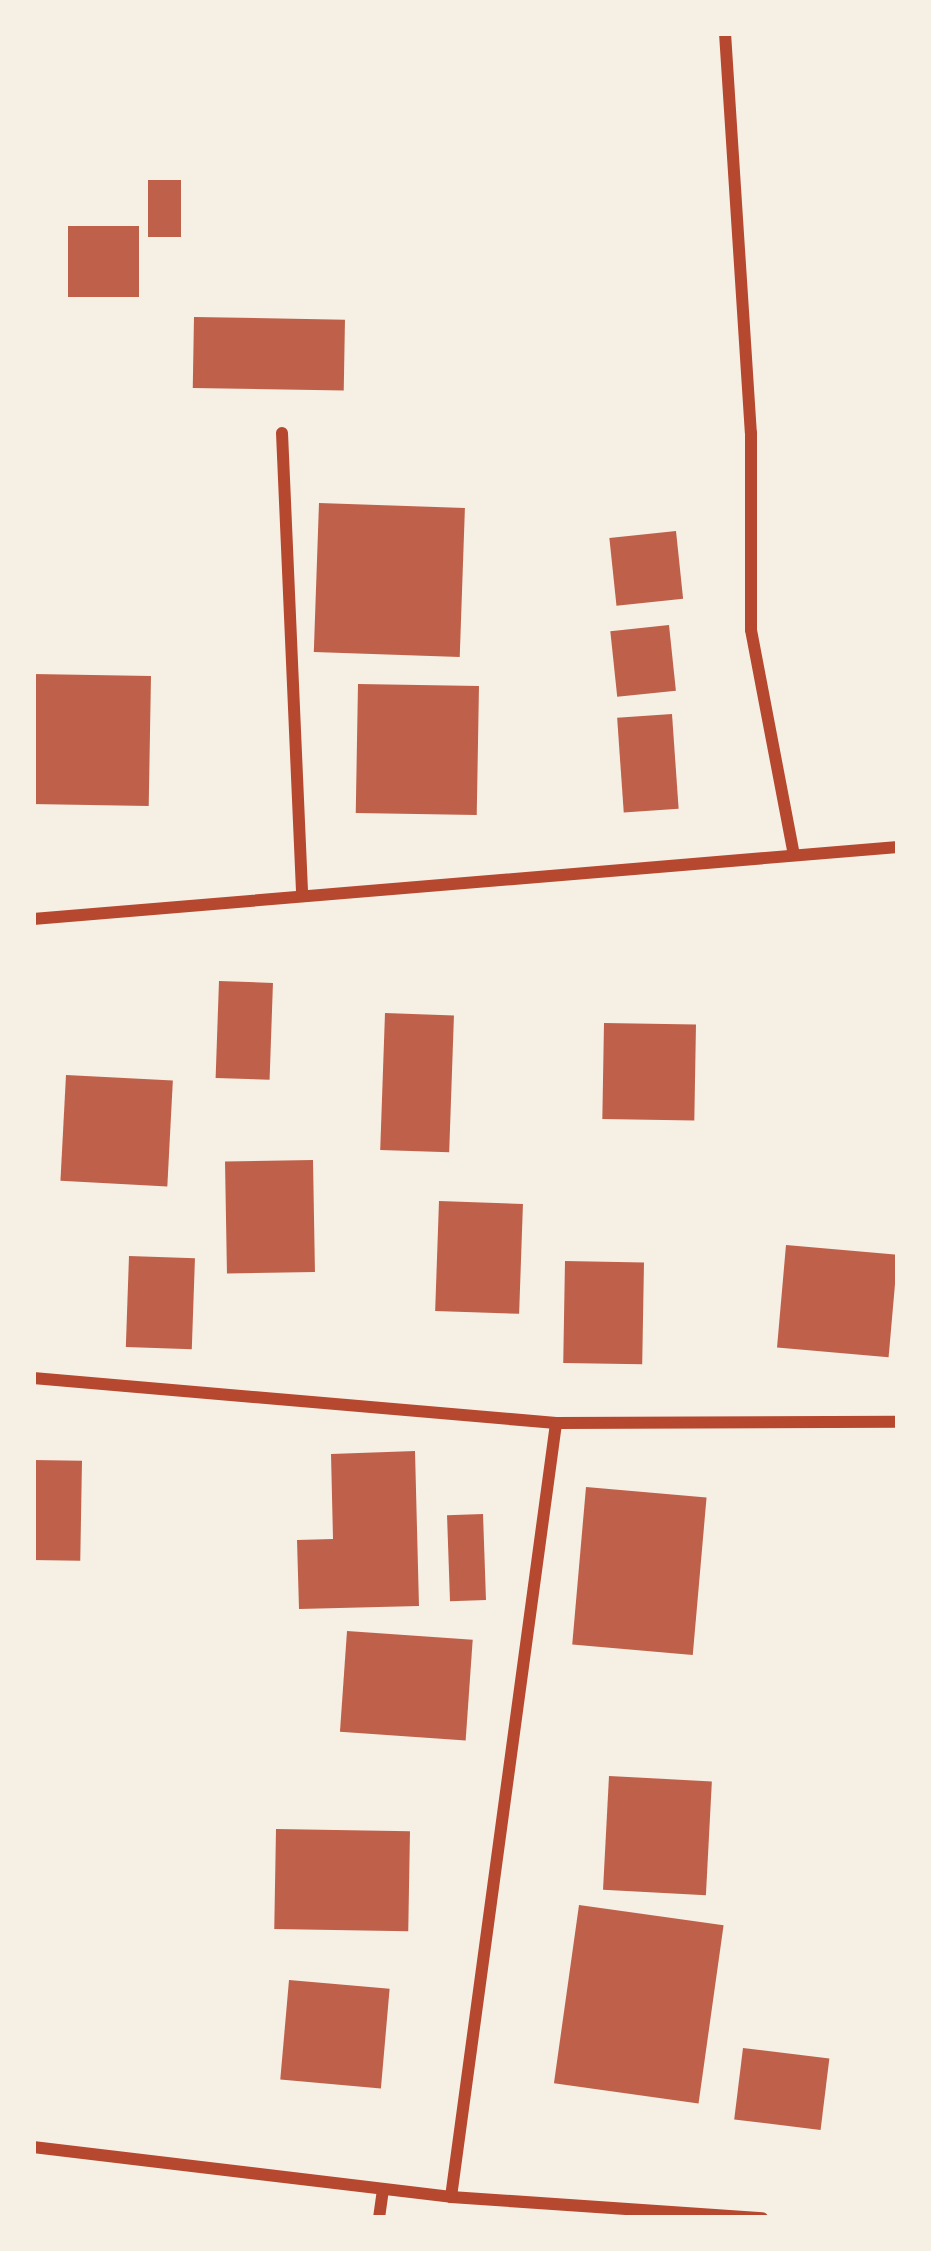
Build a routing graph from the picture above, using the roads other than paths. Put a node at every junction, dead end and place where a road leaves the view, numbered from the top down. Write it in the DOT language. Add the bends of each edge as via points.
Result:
graph roads {
  1 [pos="725,33"];
  2 [pos="282,433"];
  3 [pos="898,847"];
  4 [pos="794,855"];
  5 [pos="302,893"];
  6 [pos="33,919"];
  7 [pos="33,1378"];
  8 [pos="898,1422"];
  9 [pos="556,1423"];
  10 [pos="33,2147"];
  11 [pos="383,2190"];
  12 [pos="451,2197"];
  13 [pos="379,2218"];
  14 [pos="762,2218"];
  1 -- 4 [label="street" via="751,433 751,630"];
  2 -- 5 [label="street"];
  3 -- 4 [label="street"];
  4 -- 5 [label="street"];
  5 -- 6 [label="street"];
  7 -- 9 [label="street"];
  8 -- 9 [label="street"];
  9 -- 12 [label="street"];
  10 -- 11 [label="street"];
  11 -- 12 [label="street"];
  11 -- 13 [label="street"];
  12 -- 14 [label="street"];
}
